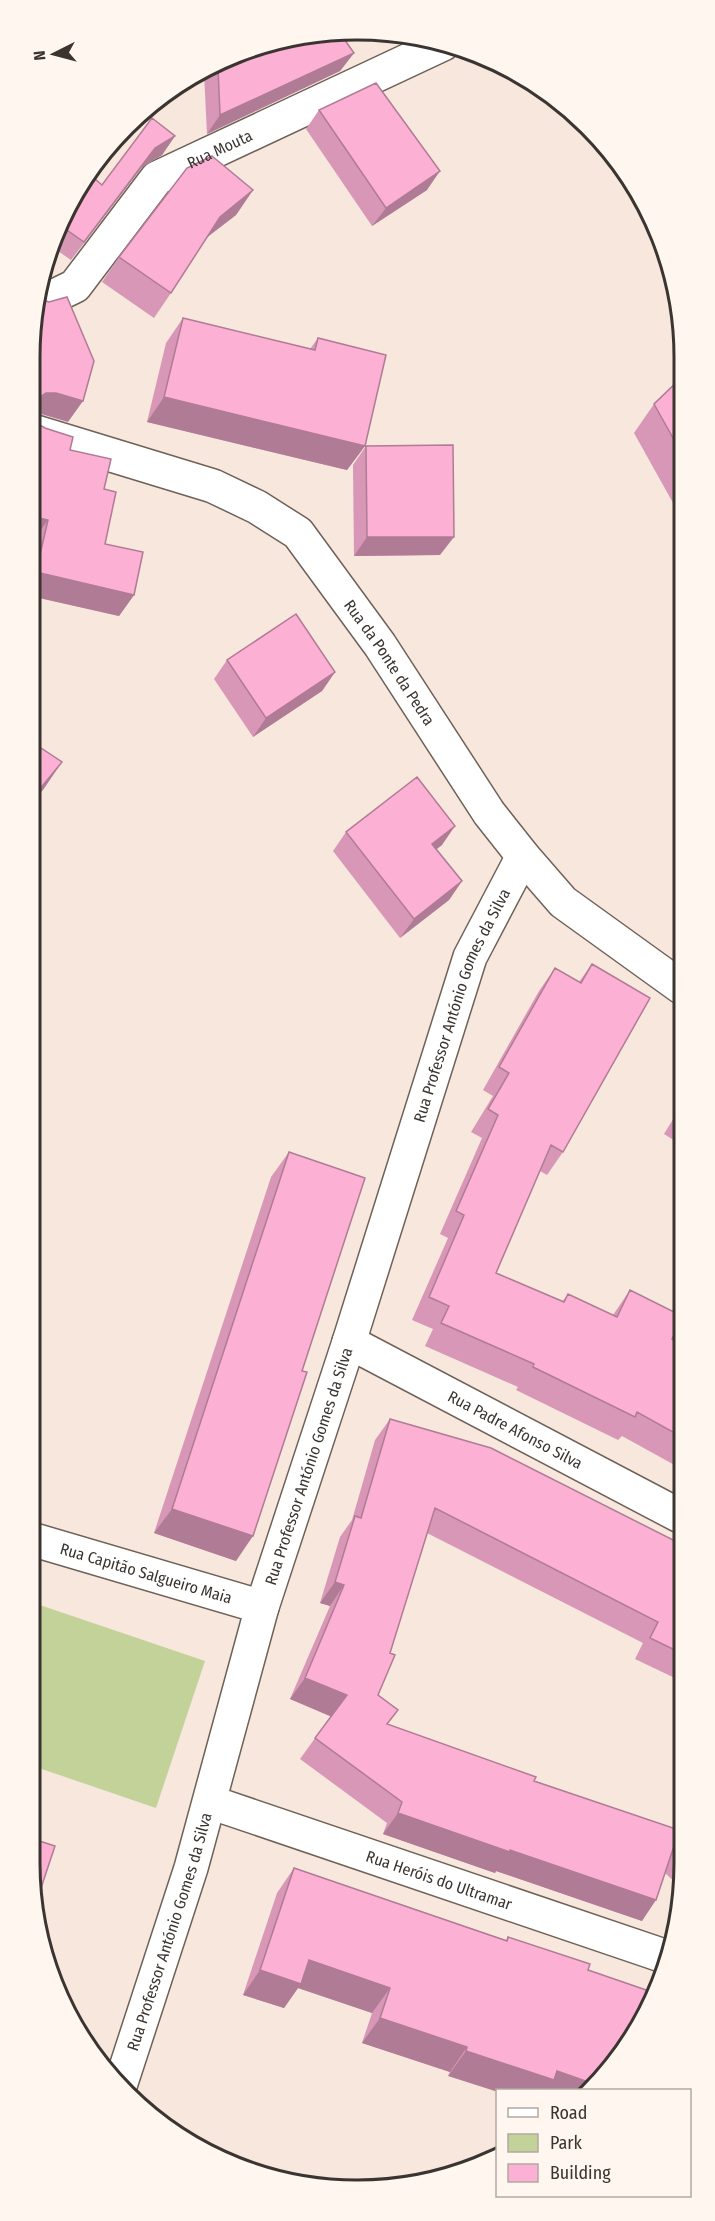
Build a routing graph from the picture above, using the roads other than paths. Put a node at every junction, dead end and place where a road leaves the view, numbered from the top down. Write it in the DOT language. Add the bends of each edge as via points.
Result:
graph roads {
  1 [pos="432,49"];
  2 [pos="46,299"];
  3 [pos="40,433"];
  4 [pos="523,856"];
  5 [pos="674,982"];
  6 [pos="349,1342"];
  7 [pos="674,1513"];
  8 [pos="40,1542"];
  9 [pos="262,1607"];
  10 [pos="210,1802"];
  11 [pos="661,1955"];
  12 [pos="123,2077"];
  1 -- 2 [label="street, Rua Mouta" via="157,178 75,286"];
  3 -- 4 [label="street, Rua da Ponte da Pedra" via="213,486 298,533 380,645 489,813"];
  4 -- 5 [label="street, Rua da Ponte da Pedra" via="563,902"];
  4 -- 6 [label="street, Rua Professor António Gomes da Silva" via="470,957"];
  6 -- 7 [label="street, Rua Padre Afonso Silva"];
  6 -- 9 [label="street, Rua Professor António Gomes da Silva"];
  8 -- 9 [label="street, Rua Capitão Salgueiro Maia"];
  9 -- 10 [label="street, Rua Professor António Gomes da Silva"];
  10 -- 11 [label="street, Rua Heróis do Ultramar"];
  10 -- 12 [label="street, Rua Professor António Gomes da Silva"];
}
